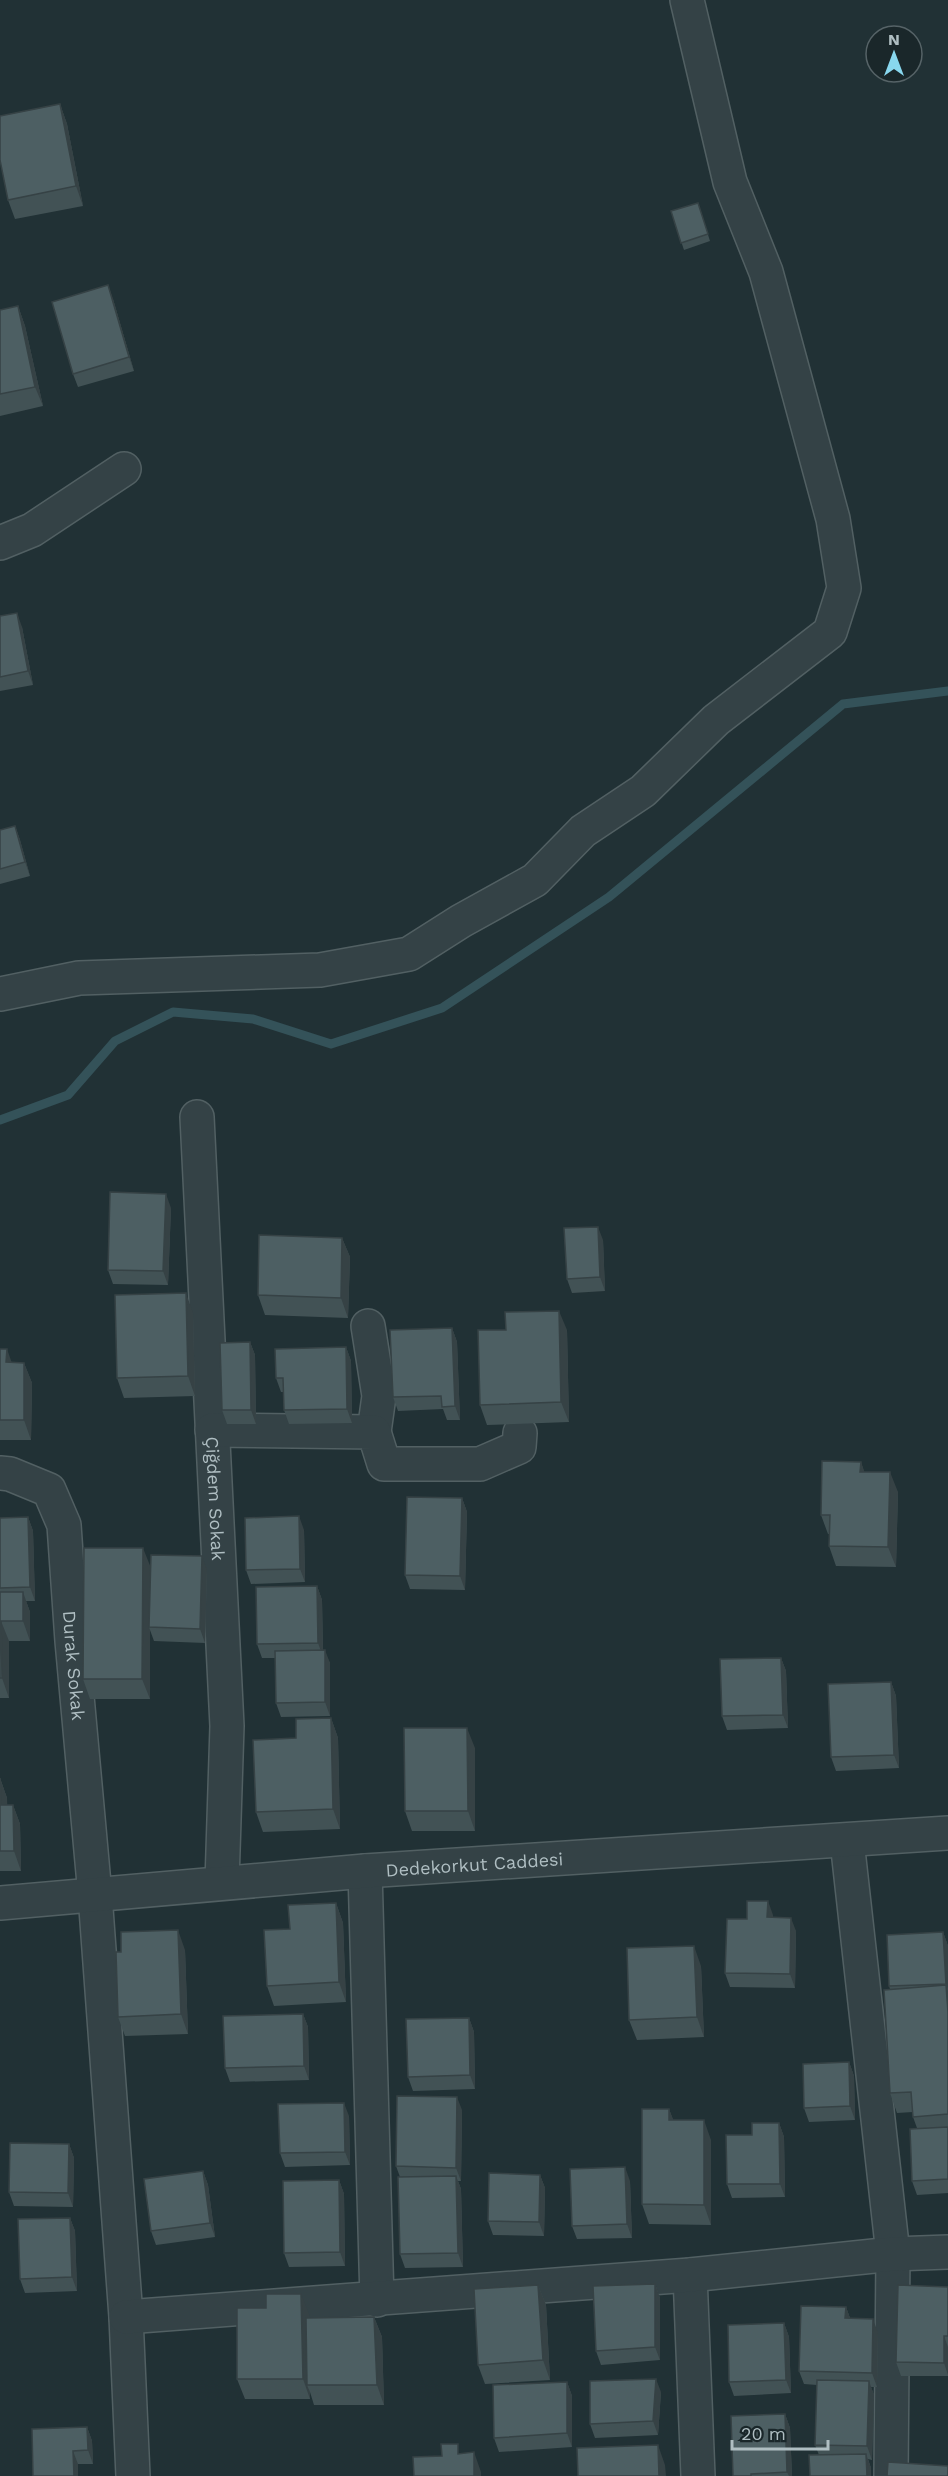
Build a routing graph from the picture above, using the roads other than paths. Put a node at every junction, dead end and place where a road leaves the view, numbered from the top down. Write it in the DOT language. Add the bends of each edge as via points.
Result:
graph roads {
  1 [pos="687,0"];
  2 [pos="124,469"];
  3 [pos="0,543"];
  4 [pos="0,994"];
  5 [pos="197,1117"];
  6 [pos="368,1326"];
  7 [pos="212,1430"];
  8 [pos="374,1432"];
  9 [pos="520,1433"];
  10 [pos="0,1473"];
  11 [pos="948,1833"];
  12 [pos="847,1841"];
  13 [pos="365,1871"];
  14 [pos="222,1882"];
  15 [pos="96,1895"];
  16 [pos="0,1903"];
  17 [pos="948,2252"];
  18 [pos="893,2254"];
  19 [pos="690,2275"];
  20 [pos="377,2300"];
  21 [pos="126,2317"];
  22 [pos="133,2476"];
  23 [pos="698,2476"];
  24 [pos="891,2476"];
  1 -- 4 [label="street" via="730,182 766,272 833,519 844,588 830,632 716,720 643,791 583,831 535,880 409,954 320,970 79,978"];
  2 -- 3 [label="street" via="32,530"];
  5 -- 7 [label="street, Çiğdem Sokak"];
  6 -- 8 [label="street" via="379,1396"];
  7 -- 8 [label="street"];
  7 -- 14 [label="street, Çiğdem Sokak" via="227,1726"];
  8 -- 9 [label="street" via="384,1464 480,1464 519,1447"];
  10 -- 15 [label="street, Durak Sokak" via="49,1490 64,1525"];
  11 -- 12 [label="street, Dedekorkut Caddesi"];
  12 -- 13 [label="street, Dedekorkut Caddesi"];
  12 -- 18 [label="street"];
  13 -- 14 [label="street, Dedekorkut Caddesi"];
  13 -- 20 [label="street"];
  14 -- 15 [label="street, Dedekorkut Caddesi"];
  15 -- 16 [label="street, Dedekorkut Caddesi"];
  15 -- 21 [label="street, Durak Sokak"];
  17 -- 18 [label="street"];
  18 -- 19 [label="street"];
  18 -- 24 [label="street"];
  19 -- 20 [label="street"];
  19 -- 23 [label="street"];
  20 -- 21 [label="street"];
  21 -- 22 [label="street, Durak Sokak"];
}
